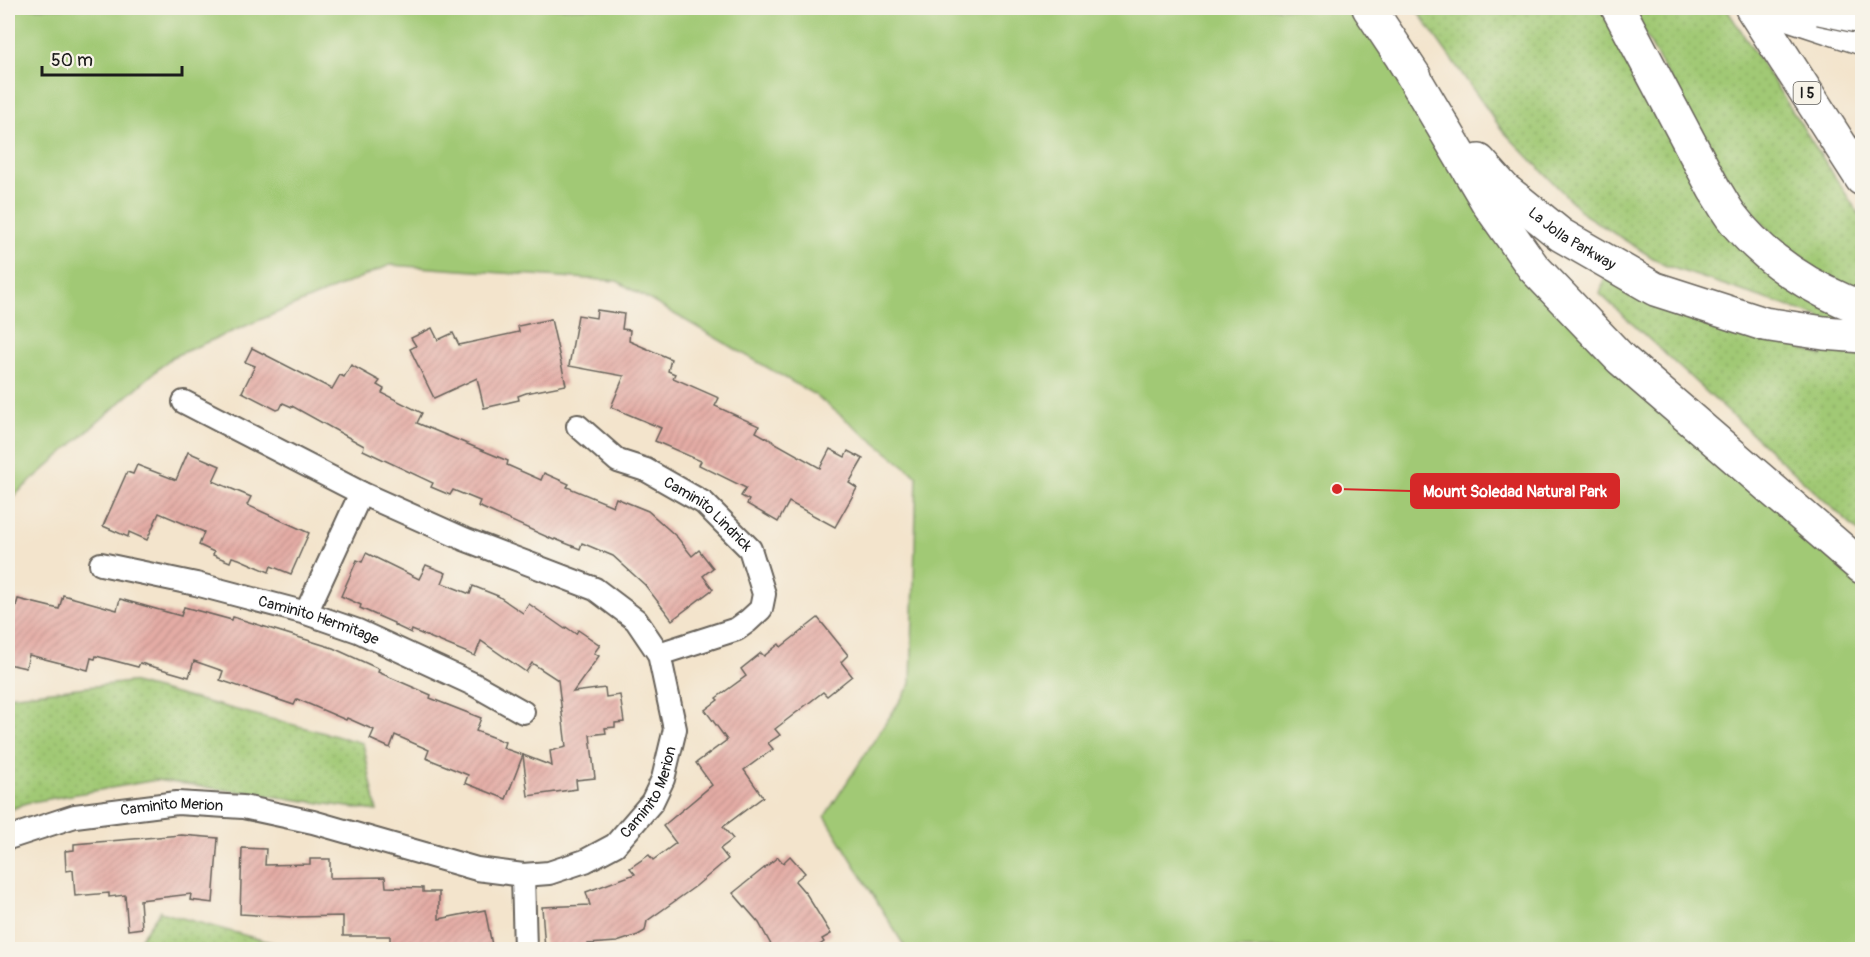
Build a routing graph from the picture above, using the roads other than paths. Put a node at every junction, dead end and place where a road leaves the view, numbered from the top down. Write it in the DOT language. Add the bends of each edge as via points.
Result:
graph roads {
  1 [pos="1370,8"];
  2 [pos="1618,8"];
  3 [pos="1752,8"];
  4 [pos="1771,8"];
  5 [pos="1820,8"];
  6 [pos="1851,8"];
  7 [pos="1863,17"];
  8 [pos="1863,26"];
  9 [pos="1863,38"];
  10 [pos="1403,59"];
  11 [pos="1863,179"];
  12 [pos="1863,308"];
  13 [pos="1863,336"];
  14 [pos="184,402"];
  15 [pos="578,426"];
  16 [pos="361,493"];
  17 [pos="101,564"];
  18 [pos="1863,567"];
  19 [pos="306,613"];
  20 [pos="659,654"];
  21 [pos="524,712"];
  22 [pos="8,838"];
  23 [pos="523,875"];
  24 [pos="525,950"];
  1 -- 10 [label="highway, La Jolla Parkway"];
  2 -- 12 [label="highway" via="1732,217 1778,261 1819,290"];
  3 -- 11 [label="highway, I 5"];
  4 -- 9 [label="highway"];
  5 -- 7 [label="highway, bridge"];
  6 -- 8 [label="highway"];
  10 -- 13 [label="highway, La Jolla Parkway" via="1440,116 1504,189 1560,235 1655,289 1764,324"];
  10 -- 18 [label="highway" via="1490,206 1533,267 1622,359"];
  14 -- 16 [label="street, Caminito Merion"];
  15 -- 20 [label="street, Caminito Lindrick" via="618,462 646,470 704,503 750,549 764,594 761,609 737,628"];
  16 -- 19 [label="street"];
  16 -- 20 [label="street, Caminito Merion" via="464,539 595,589 636,620"];
  17 -- 19 [label="street, Caminito Hermitage"];
  19 -- 21 [label="street, Caminito Hermitage" via="358,631"];
  20 -- 23 [label="street, Caminito Merion" via="675,729 663,779 652,802 615,845 585,861 549,873"];
  22 -- 23 [label="street, Caminito Merion" via="75,816 177,803 243,807 313,822 477,869"];
  23 -- 24 [label="street"];
}
